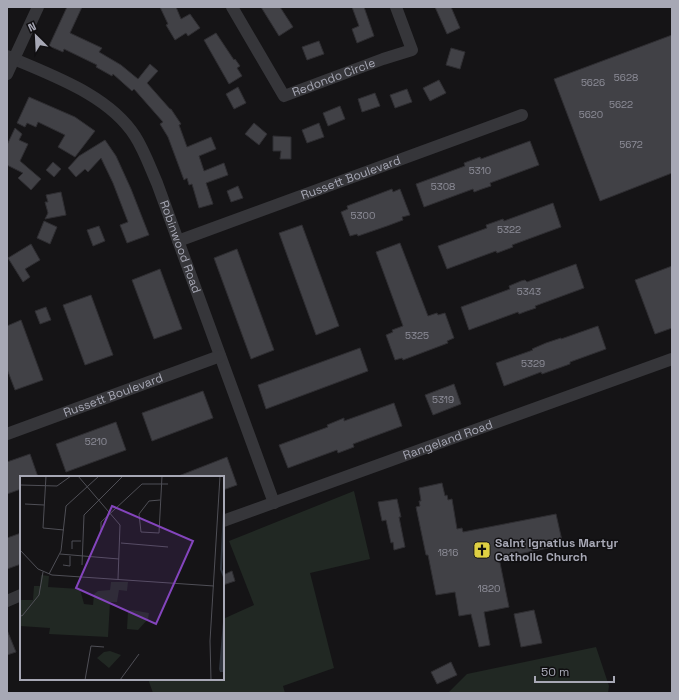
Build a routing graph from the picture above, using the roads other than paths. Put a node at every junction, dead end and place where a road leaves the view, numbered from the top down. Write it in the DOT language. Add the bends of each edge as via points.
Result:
graph roads {
  1 [pos="38,7"];
  2 [pos="232,7"];
  3 [pos="396,7"];
  4 [pos="11,57"];
  5 [pos="7,74"];
  6 [pos="522,115"];
  7 [pos="178,241"];
  8 [pos="220,356"];
  9 [pos="672,358"];
  10 [pos="7,434"];
  11 [pos="274,503"];
  12 [pos="224,521"];
  13 [pos="20,595"];
  14 [pos="7,601"];
  1 -- 4 [label="street"];
  2 -- 3 [label="street, Redondo Circle" via="284,96 412,50"];
  4 -- 5 [label="street"];
  4 -- 7 [label="street, Robinwood Road" via="66,82 95,98 118,115 141,146"];
  6 -- 7 [label="street, Russett Boulevard"];
  7 -- 8 [label="street, Robinwood Road"];
  8 -- 10 [label="street, Russett Boulevard"];
  8 -- 11 [label="street, Robinwood Road"];
  9 -- 11 [label="street, Rangeland Road"];
  11 -- 12 [label="street, Rangeland Road"];
  13 -- 14 [label="street"];
}
